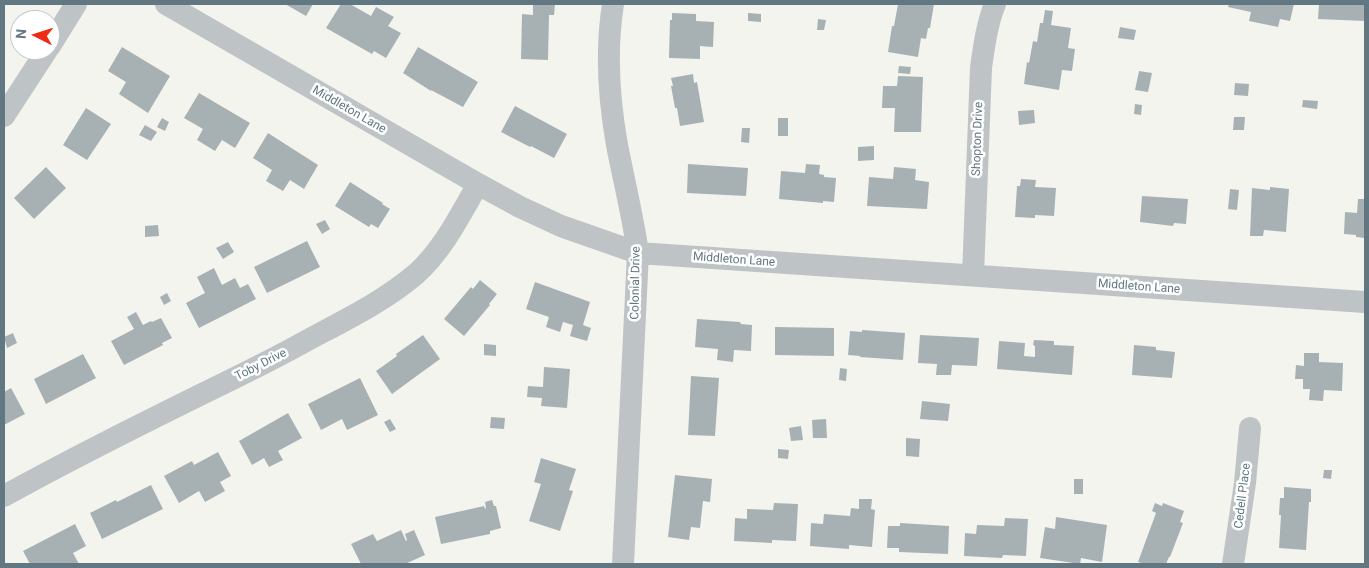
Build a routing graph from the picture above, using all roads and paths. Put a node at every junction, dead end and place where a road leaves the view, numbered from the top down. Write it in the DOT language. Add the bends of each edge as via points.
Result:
graph roads {
  1 [pos="76,4"];
  2 [pos="166,4"];
  3 [pos="612,4"];
  4 [pos="995,4"];
  5 [pos="60,30"];
  6 [pos="41,60"];
  7 [pos="4,116"];
  8 [pos="478,184"];
  9 [pos="638,253"];
  10 [pos="973,275"];
  11 [pos="1365,302"];
  12 [pos="1250,428"];
  13 [pos="4,496"];
  14 [pos="623,564"];
  15 [pos="1233,564"];
  1 -- 5 [label="street"];
  2 -- 8 [label="street, Middleton Lane"];
  3 -- 9 [label="street, Colonial Drive" via="610,82 613,114"];
  4 -- 10 [label="street, Shopton Drive" via="981,68"];
  6 -- 7 [label="street"];
  8 -- 9 [label="street, Middleton Lane" via="561,226"];
  8 -- 13 [label="street, Toby Drive" via="433,256 416,274 392,291 273,359"];
  9 -- 10 [label="street, Middleton Lane"];
  9 -- 14 [label="street, Colonial Drive"];
  10 -- 11 [label="street, Middleton Lane"];
  12 -- 15 [label="street, Cedell Place"];
}
